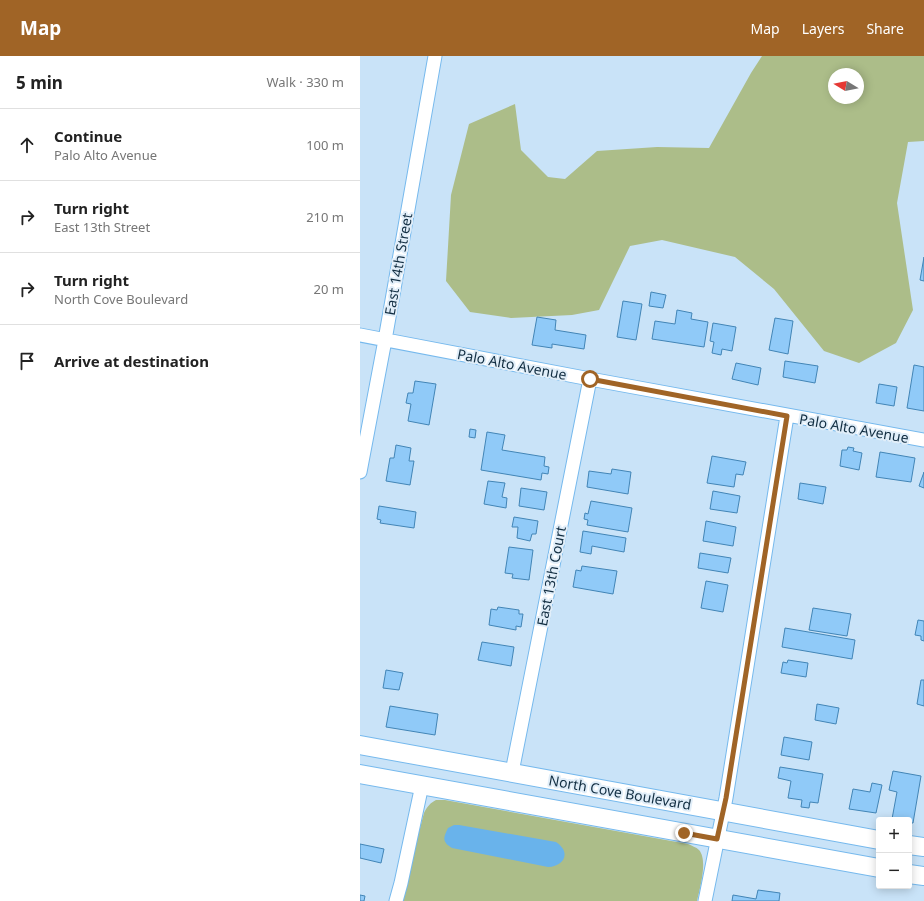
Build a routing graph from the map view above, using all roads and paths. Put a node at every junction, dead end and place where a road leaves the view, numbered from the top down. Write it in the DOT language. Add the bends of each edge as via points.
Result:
graph roads {
  1 [pos="435,56"];
  2 [pos="360,336"];
  3 [pos="385,340"];
  4 [pos="590,379"];
  5 [pos="787,416"];
  6 [pos="924,440"];
  7 [pos="360,472"];
  8 [pos="360,745"];
  9 [pos="512,772"];
  10 [pos="360,774"];
  11 [pos="422,785"];
  12 [pos="723,811"];
  13 [pos="717,839"];
  14 [pos="876,839"];
  15 [pos="912,845"];
  16 [pos="924,847"];
  17 [pos="876,867"];
  18 [pos="912,874"];
  19 [pos="924,876"];
  20 [pos="396,901"];
  21 [pos="705,901"];
  1 -- 3 [label="street, East 14th Street"];
  2 -- 3 [label="street, Palo Alto Avenue"];
  3 -- 4 [label="street, Palo Alto Avenue"];
  3 -- 7 [label="street, East 14th Street"];
  4 -- 5 [label="street, Palo Alto Avenue"];
  4 -- 9 [label="street, East 13th Court"];
  5 -- 6 [label="street, Palo Alto Avenue"];
  5 -- 12 [label="street"];
  8 -- 9 [label="main road, North Cove Boulevard"];
  9 -- 12 [label="main road, North Cove Boulevard"];
  10 -- 11 [label="main road, North Cove Boulevard"];
  11 -- 13 [label="main road, North Cove Boulevard"];
  11 -- 20 [label="street"];
  12 -- 13 [label="street"];
  12 -- 14 [label="main road, North Cove Boulevard"];
  13 -- 17 [label="main road, North Cove Boulevard"];
  13 -- 21 [label="street"];
  15 -- 16 [label="main road"];
  18 -- 19 [label="main road"];
}
